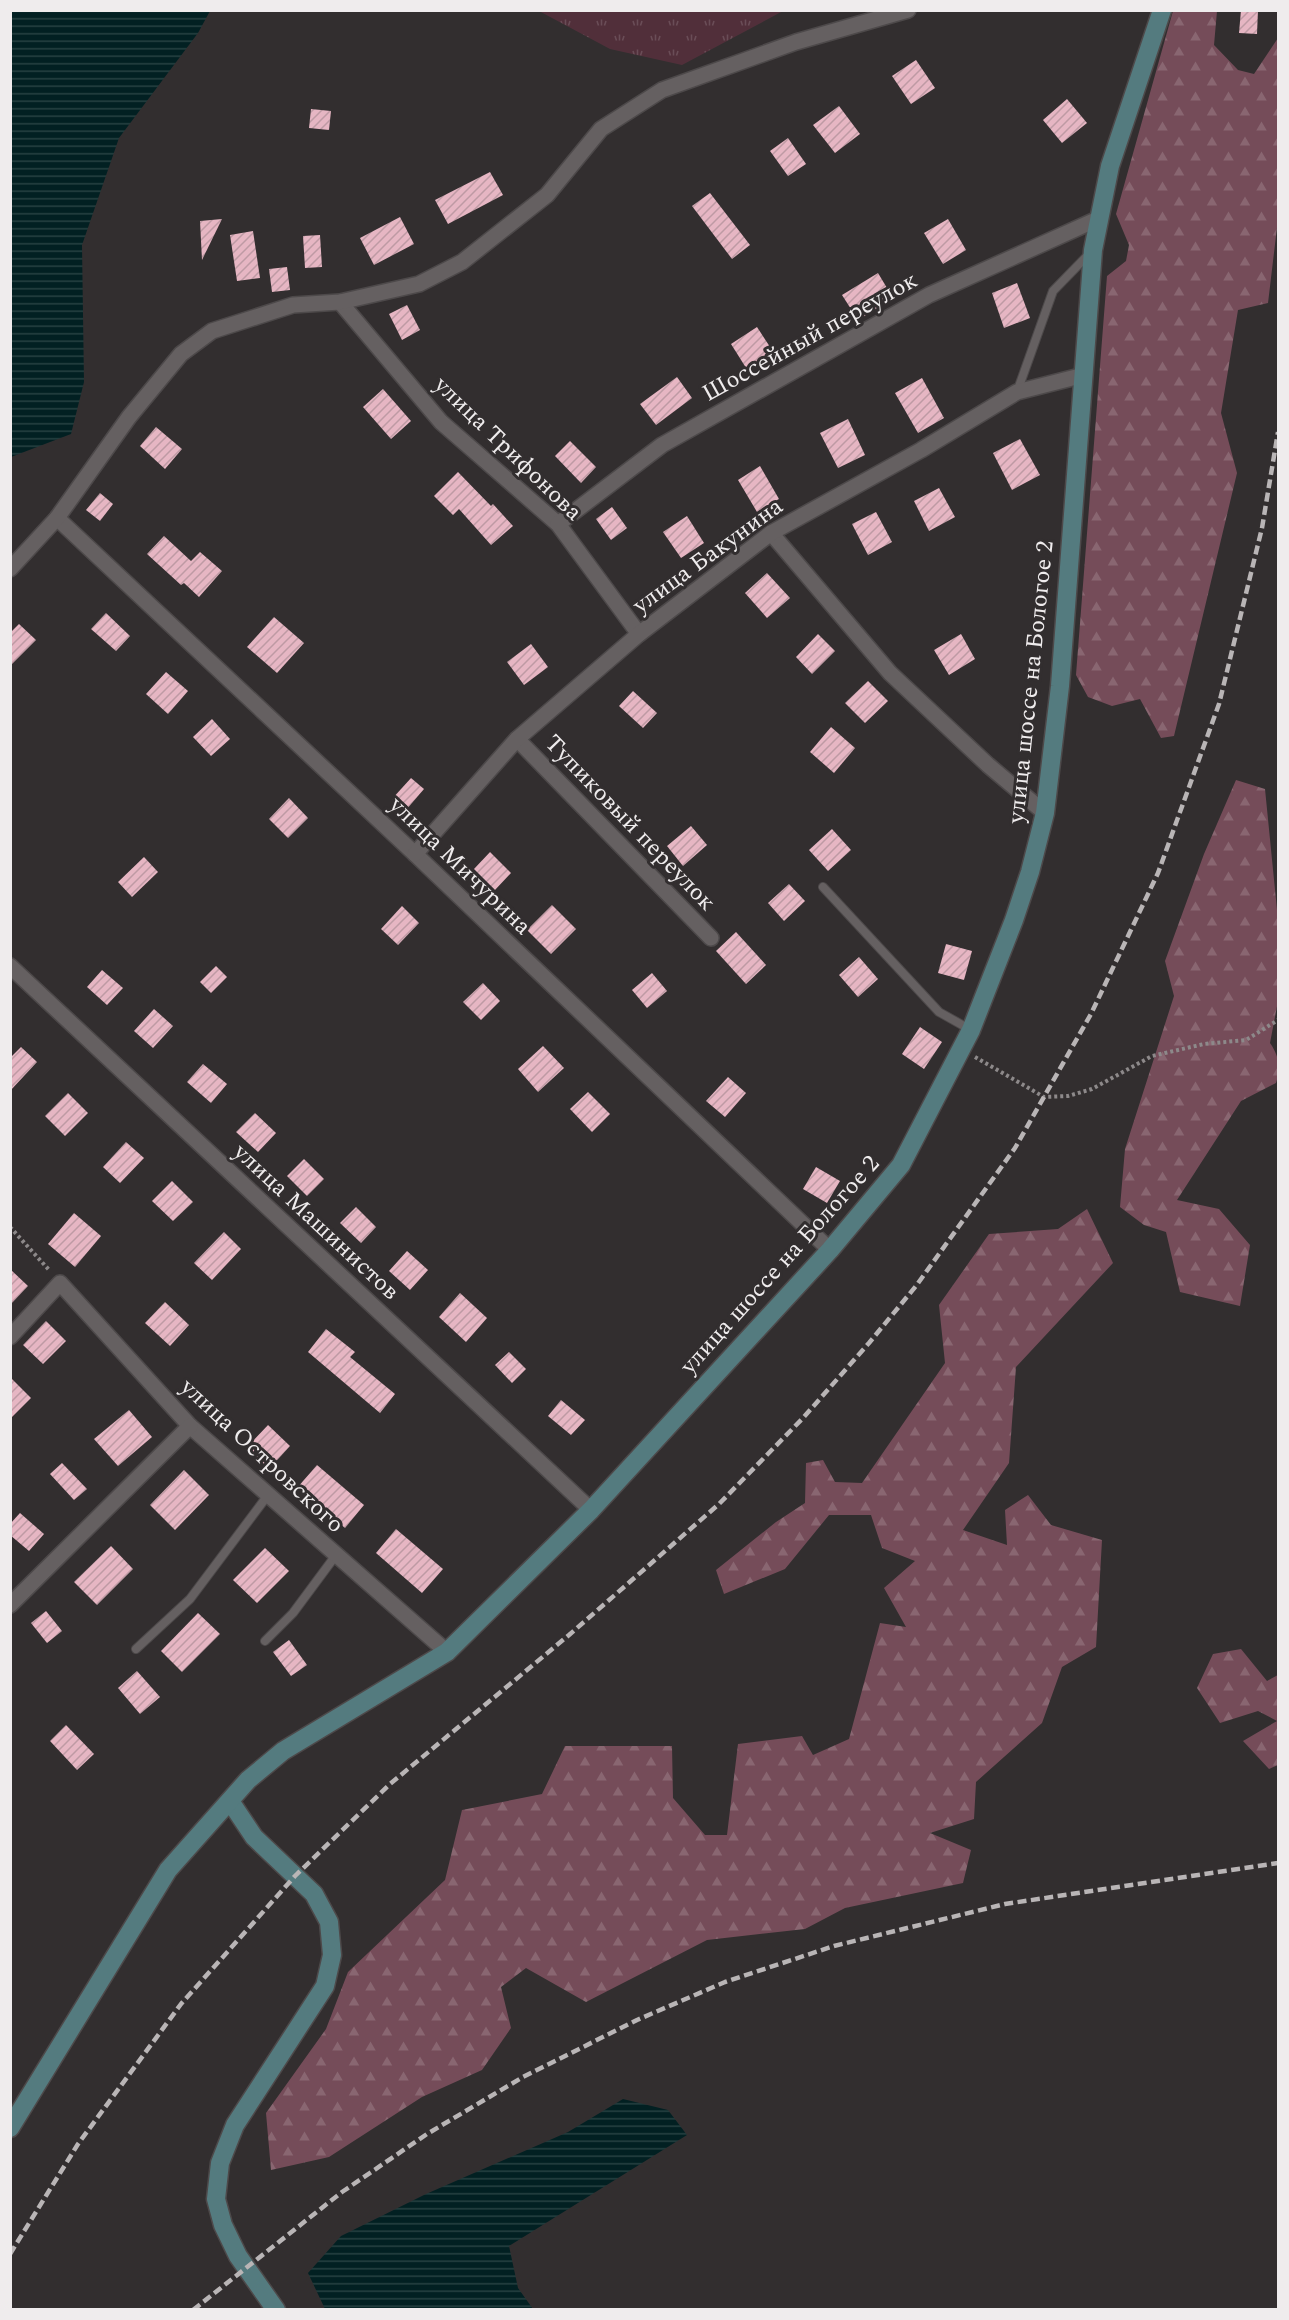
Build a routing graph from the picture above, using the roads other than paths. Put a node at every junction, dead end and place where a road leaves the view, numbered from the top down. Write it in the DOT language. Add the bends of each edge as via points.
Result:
graph roads {
  1 [pos="908,10"];
  2 [pos="1162,10"];
  3 [pos="1100,218"];
  4 [pos="1094,250"];
  5 [pos="340,302"];
  6 [pos="1084,375"];
  7 [pos="1017,392"];
  8 [pos="57,518"];
  9 [pos="558,524"];
  10 [pos="771,533"];
  11 [pos="10,569"];
  12 [pos="639,634"];
  13 [pos="517,739"];
  14 [pos="1045,813"];
  15 [pos="415,854"];
  16 [pos="823,887"];
  17 [pos="711,938"];
  18 [pos="10,966"];
  19 [pos="972,1030"];
  20 [pos="830,1250"];
  21 [pos="10,1337"];
  22 [pos="190,1426"];
  23 [pos="268,1495"];
  24 [pos="591,1510"];
  25 [pos="336,1555"];
  26 [pos="10,1605"];
  27 [pos="265,1641"];
  28 [pos="136,1649"];
  29 [pos="447,1652"];
  30 [pos="230,1801"];
  31 [pos="10,2128"];
  32 [pos="276,2310"];
  1 -- 5 [label="street" via="796,42 662,90 601,129 547,195 462,262 419,284"];
  2 -- 3 [label="street, улица шоссе на Бологое 2" via="1110,166"];
  3 -- 4 [label="street, улица шоссе на Бологое 2"];
  3 -- 9 [label="street, Шоссейный переулок" via="929,295 672,440"];
  4 -- 6 [label="street, улица шоссе на Бологое 2"];
  4 -- 7 [label="lane" via="1053,291"];
  5 -- 8 [label="street" via="292,305 222,327 181,354 129,417"];
  5 -- 9 [label="street, улица Трифонова" via="441,422"];
  6 -- 7 [label="street, улица Бакунина"];
  6 -- 14 [label="street, улица шоссе на Бологое 2"];
  7 -- 10 [label="street, улица Бакунина"];
  8 -- 11 [label="street"];
  8 -- 15 [label="street, улица Мичурина"];
  9 -- 12 [label="street, улица Трифонова"];
  10 -- 12 [label="street, улица Бакунина"];
  10 -- 14 [label="street" via="890,674"];
  12 -- 13 [label="street, улица Бакунина"];
  13 -- 15 [label="street, улица Бакунина"];
  13 -- 17 [label="street, Тупиковый переулок"];
  14 -- 19 [label="street, улица шоссе на Бологое 2" via="1014,920"];
  15 -- 20 [label="street, улица Мичурина"];
  16 -- 19 [label="lane" via="939,1012"];
  18 -- 24 [label="street, улица Машинистов"];
  19 -- 20 [label="street, улица шоссе на Бологое 2" via="901,1165"];
  20 -- 24 [label="street, улица шоссе на Бологое 2"];
  21 -- 22 [label="street, улица Островского" via="60,1283"];
  22 -- 23 [label="street, улица Островского"];
  22 -- 26 [label="street"];
  23 -- 25 [label="street, улица Островского"];
  23 -- 28 [label="lane" via="190,1599"];
  24 -- 29 [label="street, улица шоссе на Бологое 2"];
  25 -- 27 [label="lane" via="294,1613"];
  25 -- 29 [label="street, улица Островского"];
  29 -- 30 [label="street, улица шоссе на Бологое 2" via="283,1751"];
  30 -- 31 [label="street, улица шоссе на Бологое 2" via="168,1870"];
  30 -- 32 [label="street" via="254,1837 314,1894 329,1922 332,1955 325,1986 235,2125 220,2163 216,2199 223,2225 238,2256"];
}
